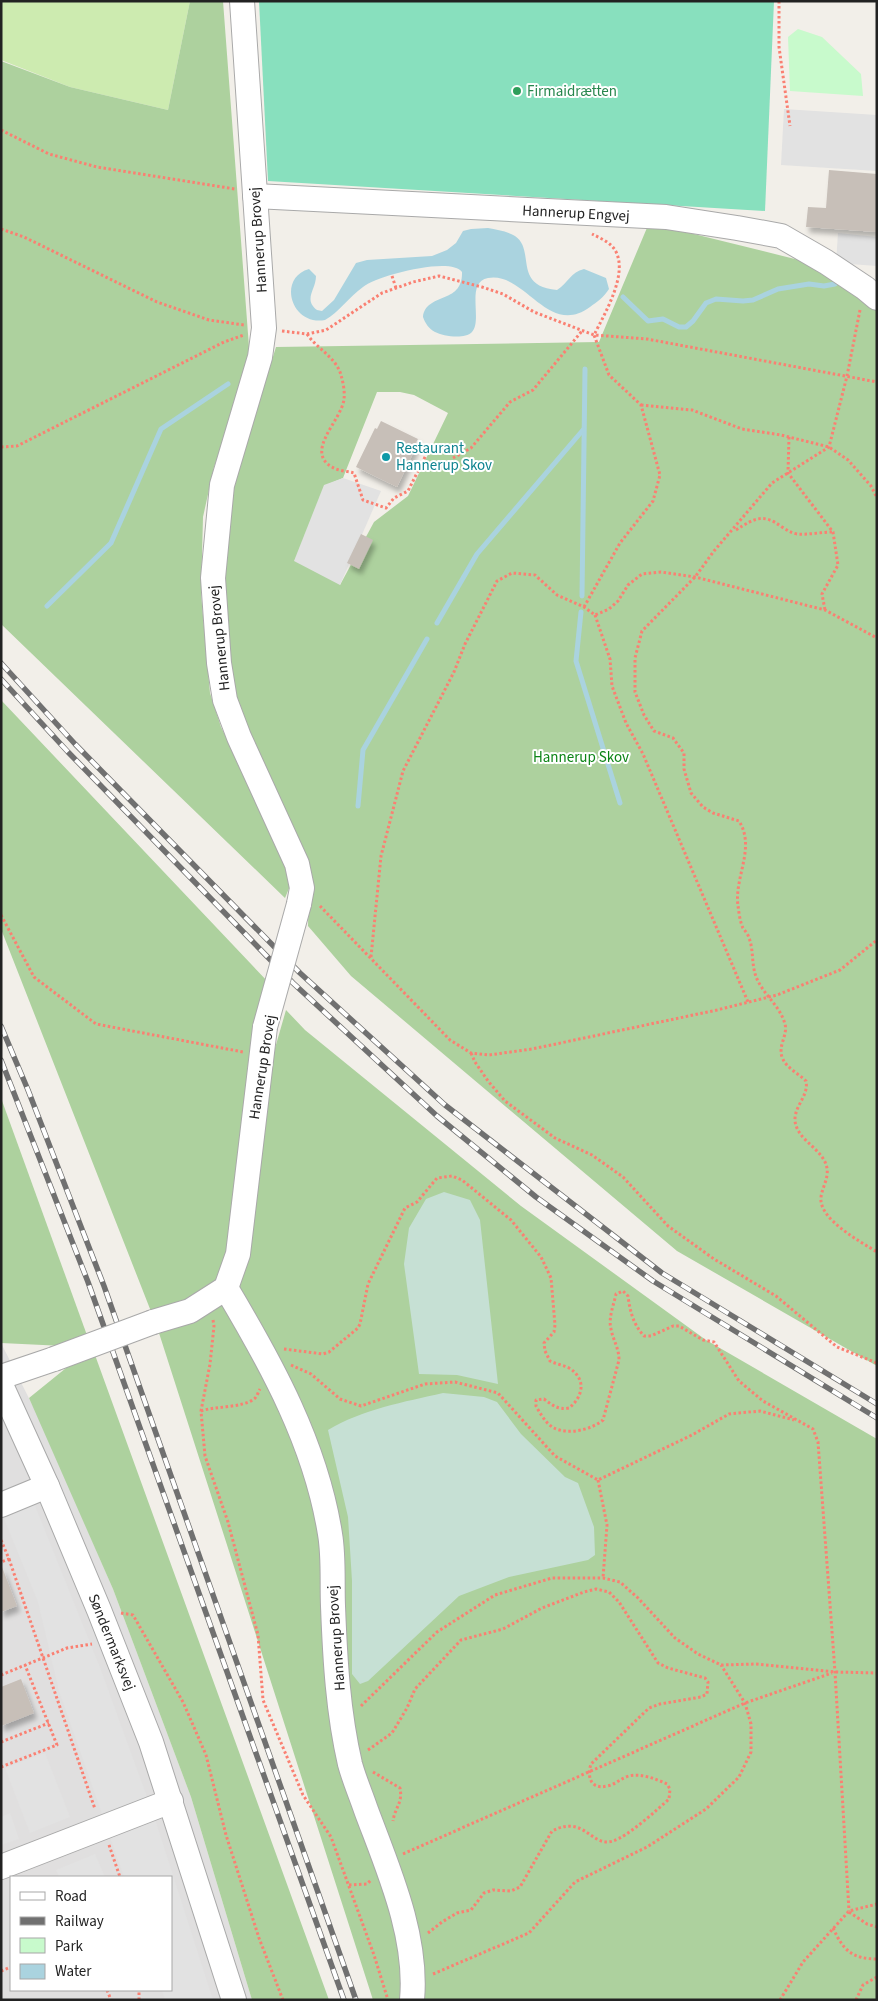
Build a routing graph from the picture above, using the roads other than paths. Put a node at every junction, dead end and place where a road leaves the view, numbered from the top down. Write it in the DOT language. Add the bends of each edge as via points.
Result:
graph roads {
  1 [pos="242,1"];
  2 [pos="255,196"];
  3 [pos="871,293"];
  4 [pos="218,1294"];
  5 [pos="1,1377"];
  6 [pos="1,1385"];
  7 [pos="47,1486"];
  8 [pos="1,1505"];
  9 [pos="171,1801"];
  10 [pos="1,1867"];
  11 [pos="413,1991"];
  12 [pos="234,2000"];
  1 -- 2 [label="street, Hannerup Brovej"];
  2 -- 3 [label="street, Hannerup Engvej" via="666,217 782,236"];
  2 -- 4 [label="street, Hannerup Brovej, bridge" via="264,328 260,357 222,486 212,578 225,700 297,864 301,896 265,1027 238,1254"];
  4 -- 5 [label="street, bridge" via="190,1311"];
  4 -- 11 [label="street, Hannerup Brovej" via="271,1365 320,1484 330,1536 335,1665 342,1724 350,1765 386,1864 409,1942"];
  6 -- 7 [label="street, Søndermarksvej"];
  7 -- 8 [label="street"];
  7 -- 9 [label="street, Søndermarksvej" via="111,1640"];
  9 -- 10 [label="street"];
  9 -- 12 [label="street, Søndermarksvej"];
}
